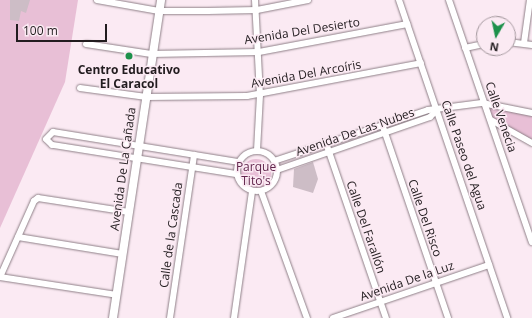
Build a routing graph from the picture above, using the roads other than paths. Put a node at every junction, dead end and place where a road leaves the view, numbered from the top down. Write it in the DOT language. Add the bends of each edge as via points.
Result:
graph roads {
  1 [pos="97,0"];
  2 [pos="161,0"];
  3 [pos="255,0"];
  4 [pos="308,0"];
  5 [pos="399,0"];
  6 [pos="449,0"];
  7 [pos="530,0"];
  8 [pos="256,10"];
  9 [pos="159,11"];
  10 [pos="407,24"];
  11 [pos="516,42"];
  12 [pos="524,43"];
  13 [pos="86,44"];
  14 [pos="532,45"];
  15 [pos="476,46"];
  16 [pos="466,48"];
  17 [pos="259,52"];
  18 [pos="152,54"];
  19 [pos="421,63"];
  20 [pos="80,88"];
  21 [pos="260,95"];
  22 [pos="146,97"];
  23 [pos="484,103"];
  24 [pos="437,110"];
  25 [pos="532,113"];
  26 [pos="491,120"];
  27 [pos="382,124"];
  28 [pos="384,134"];
  29 [pos="326,143"];
  30 [pos="532,143"];
  31 [pos="139,146"];
  32 [pos="257,151"];
  33 [pos="329,153"];
  34 [pos="194,155"];
  35 [pos="138,159"];
  36 [pos="274,161"];
  37 [pos="238,162"];
  38 [pos="192,168"];
  39 [pos="277,170"];
  40 [pos="236,174"];
  41 [pos="252,191"];
  42 [pos="261,191"];
  43 [pos="129,212"];
  44 [pos="524,220"];
  45 [pos="532,226"];
  46 [pos="18,237"];
  47 [pos="532,242"];
  48 [pos="123,254"];
  49 [pos="489,265"];
  50 [pos="0,277"];
  51 [pos="436,282"];
  52 [pos="116,295"];
  53 [pos="380,302"];
  54 [pos="113,318"];
  55 [pos="170,318"];
  56 [pos="234,318"];
  57 [pos="307,318"];
  58 [pos="333,318"];
  59 [pos="386,318"];
  60 [pos="448,318"];
  61 [pos="508,318"];
  1 -- 9 [label="street"];
  2 -- 9 [label="main road, Avenida De La Cañada"];
  3 -- 8 [label="street"];
  4 -- 8 [label="street"];
  5 -- 10 [label="street, Calle Paseo del Agua"];
  6 -- 16 [label="street, Calle Venecia"];
  7 -- 12 [label="street"];
  8 -- 9 [label="street"];
  8 -- 17 [label="street"];
  9 -- 18 [label="main road, Avenida De La Cañada"];
  10 -- 17 [label="street, Avenida Del Desierto"];
  10 -- 19 [label="street, Calle Paseo del Agua"];
  11 -- 12 [label="street"];
  12 -- 14 [label="street"];
  13 -- 18 [label="street, Avenida Del Desierto"];
  15 -- 16 [label="street"];
  16 -- 23 [label="street, Calle Venecia"];
  17 -- 18 [label="street, Avenida Del Desierto"];
  17 -- 21 [label="street"];
  18 -- 22 [label="main road, Avenida De La Cañada"];
  19 -- 21 [label="street, Avenida Del Arcoíris"];
  19 -- 24 [label="street, Calle Paseo del Agua"];
  20 -- 22 [label="street, Avenida Del Arcoíris"];
  21 -- 22 [label="street, Avenida Del Arcoíris"];
  21 -- 32 [label="street"];
  22 -- 31 [label="main road, Avenida De La Cañada"];
  23 -- 24 [label="street, Avenida De Las Nubes"];
  23 -- 25 [label="street"];
  23 -- 26 [label="street, Calle Venecia"];
  24 -- 27 [label="street, Avenida De Las Nubes" via="428,110"];
  24 -- 28 [label="street, Avenida De Las Nubes" via="430,117"];
  24 -- 49 [label="street, Calle Paseo del Agua"];
  26 -- 30 [label="street"];
  26 -- 44 [label="street, Calle Venecia"];
  27 -- 28 [label="street, Calle Del Risco"];
  27 -- 29 [label="street, Avenida De Las Nubes"];
  28 -- 33 [label="street, Avenida De Las Nubes"];
  28 -- 51 [label="street, Calle Del Risco"];
  29 -- 33 [label="street, Calle Del Farallón"];
  29 -- 36 [label="street, Avenida De Las Nubes"];
  31 -- 34 [label="street"];
  31 -- 35 [label="main road, Avenida De La Cañada"];
  31 -- 35 [label="street" via="53,132 46,139 52,145"];
  32 -- 36 [label="street"];
  32 -- 37 [label="street" via="249,152"];
  33 -- 39 [label="street, Avenida De Las Nubes"];
  33 -- 53 [label="street, Calle Del Farallón"];
  34 -- 37 [label="street"];
  34 -- 38 [label="street, Calle de la Cascada"];
  35 -- 38 [label="street"];
  35 -- 43 [label="main road, Avenida De La Cañada"];
  36 -- 39 [label="street"];
  37 -- 40 [label="street"];
  38 -- 40 [label="street"];
  38 -- 55 [label="street, Calle de la Cascada"];
  39 -- 42 [label="street" via="273,184"];
  40 -- 41 [label="street" via="242,184"];
  41 -- 42 [label="street"];
  41 -- 56 [label="street"];
  42 -- 57 [label="street"];
  43 -- 46 [label="street" via="38,198 34,201"];
  43 -- 48 [label="main road, Avenida De La Cañada"];
  44 -- 45 [label="street"];
  44 -- 47 [label="street, Calle Venecia"];
  46 -- 48 [label="street"];
  46 -- 50 [label="street"];
  48 -- 52 [label="main road, Avenida De La Cañada"];
  49 -- 51 [label="street, Avenida De la Luz"];
  49 -- 61 [label="street, Calle Paseo del Agua"];
  50 -- 52 [label="street"];
  51 -- 53 [label="street, Avenida De la Luz"];
  51 -- 60 [label="street, Calle Del Risco"];
  52 -- 54 [label="main road, Avenida De La Cañada"];
  53 -- 58 [label="street, Avenida De la Luz"];
  53 -- 59 [label="street, Calle Del Farallón"];
}
